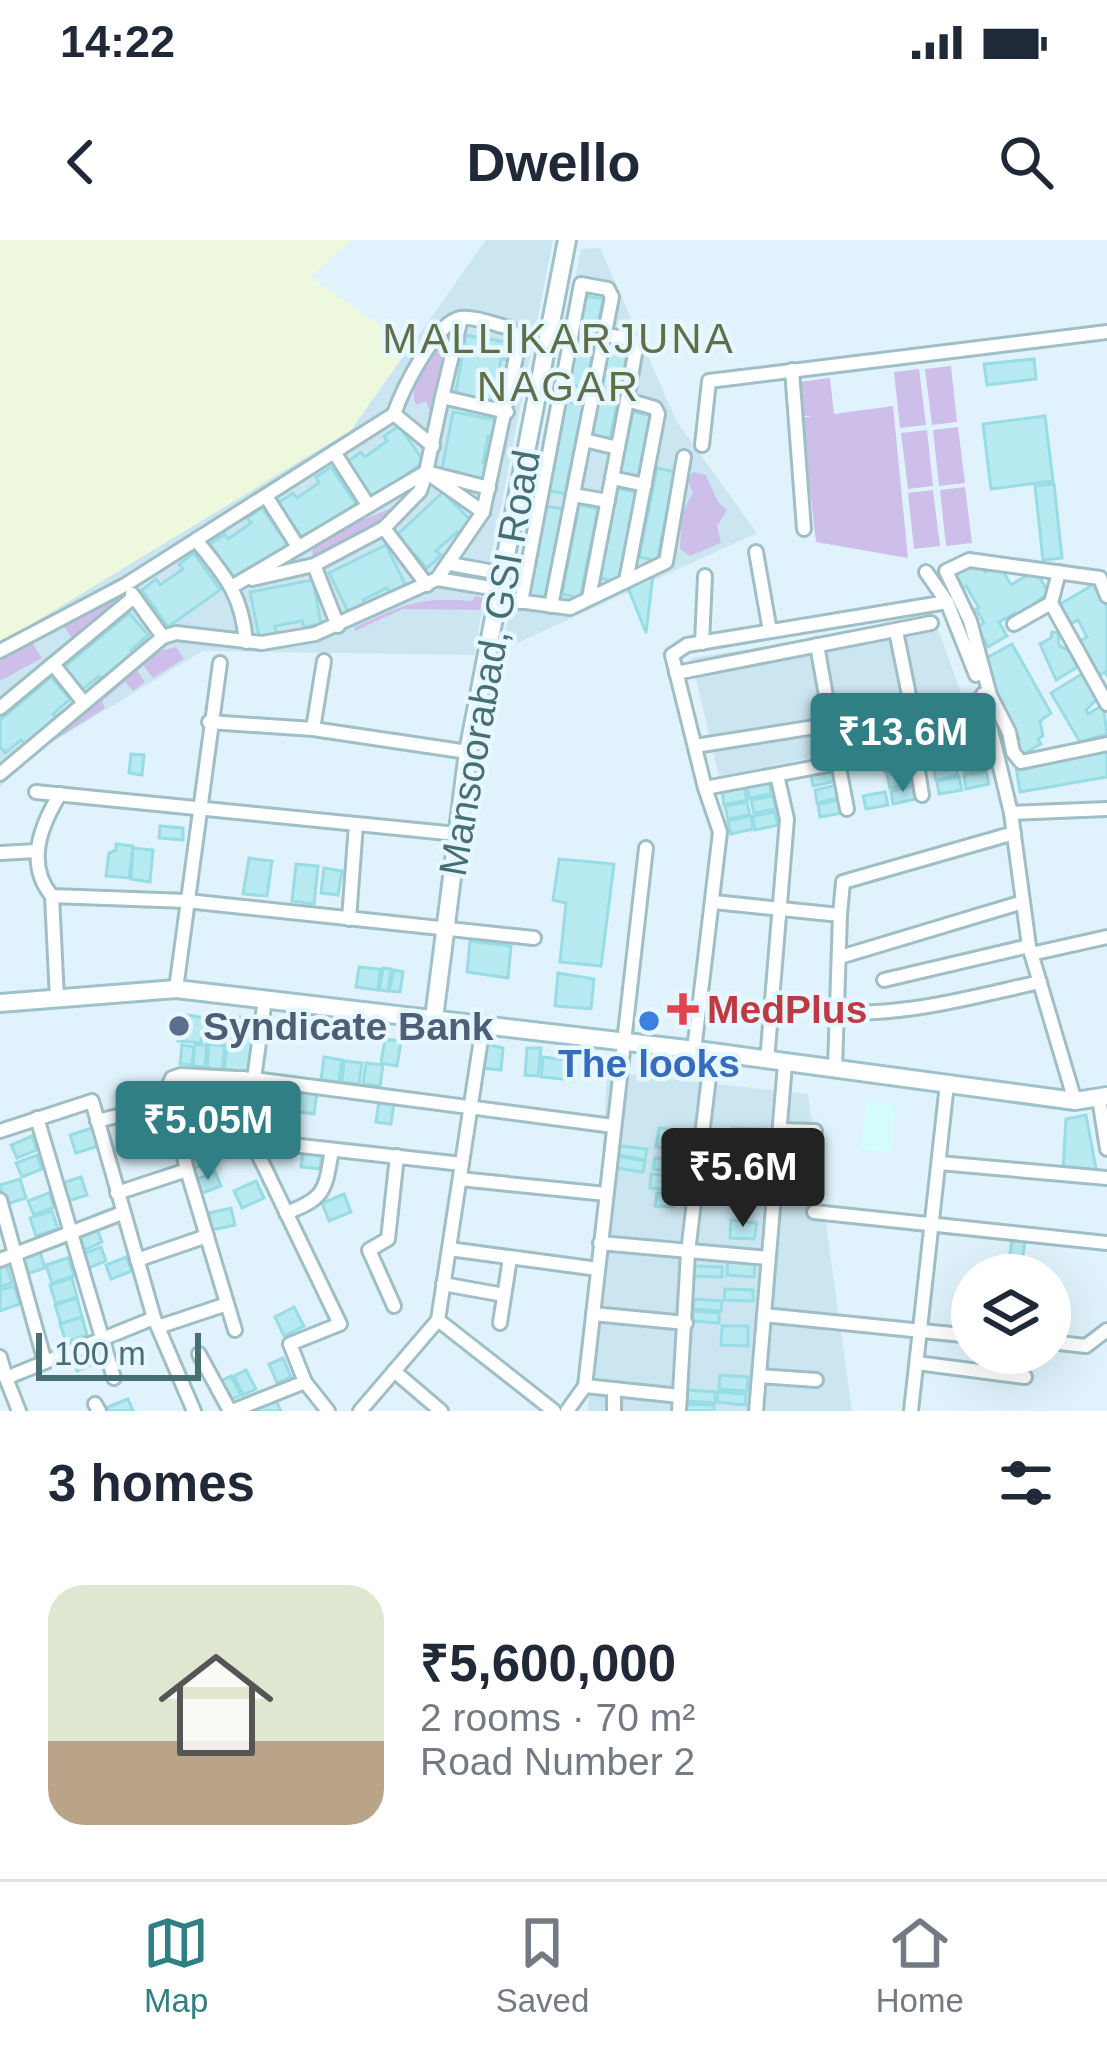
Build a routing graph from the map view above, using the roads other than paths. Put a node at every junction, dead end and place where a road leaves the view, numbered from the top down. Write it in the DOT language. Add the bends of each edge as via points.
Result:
graph roads {
  1 [pos="567,240"];
  2 [pos="461,318"];
  3 [pos="1107,332"];
  4 [pos="605,335"];
  5 [pos="792,370"];
  6 [pos="561,390"];
  7 [pos="593,394"];
  8 [pos="442,397"];
  9 [pos="628,400"];
  10 [pos="507,412"];
  11 [pos="394,414"];
  12 [pos="584,440"];
  13 [pos="433,446"];
  14 [pos="702,446"];
  15 [pos="618,448"];
  16 [pos="334,452"];
  17 [pos="684,458"];
  18 [pos="427,472"];
  19 [pos="612,478"];
  20 [pos="645,484"];
  21 [pos="489,488"];
  22 [pos="266,496"];
  23 [pos="540,498"];
  24 [pos="572,499"];
  25 [pos="608,501"];
  26 [pos="368,505"];
  27 [pos="483,512"];
  28 [pos="384,528"];
  29 [pos="804,530"];
  30 [pos="196,540"];
  31 [pos="298,547"];
  32 [pos="756,552"];
  33 [pos="450,564"];
  34 [pos="314,565"];
  35 [pos="926,572"];
  36 [pos="1059,572"];
  37 [pos="705,576"];
  38 [pos="626,581"];
  39 [pos="432,582"];
  40 [pos="125,584"];
  41 [pos="235,584"];
  42 [pos="498,587"];
  43 [pos="1107,596"];
  44 [pos="134,597"];
  45 [pos="589,598"];
  46 [pos="521,602"];
  47 [pos="946,602"];
  48 [pos="1051,604"];
  49 [pos="551,606"];
  50 [pos="931,623"];
  51 [pos="1014,624"];
  52 [pos="338,626"];
  53 [pos="770,631"];
  54 [pos="896,631"];
  55 [pos="163,637"];
  56 [pos="246,641"];
  57 [pos="702,643"];
  58 [pos="817,645"];
  59 [pos="0,651"];
  60 [pos="324,661"];
  61 [pos="220,663"];
  62 [pos="52,664"];
  63 [pos="676,673"];
  64 [pos="985,700"];
  65 [pos="84,704"];
  66 [pos="1107,704"];
  67 [pos="0,707"];
  68 [pos="912,710"];
  69 [pos="209,722"];
  70 [pos="831,724"];
  71 [pos="313,730"];
  72 [pos="992,734"];
  73 [pos="1107,744"];
  74 [pos="695,746"];
  75 [pos="914,747"];
  76 [pos="468,752"];
  77 [pos="838,762"];
  78 [pos="2,768"];
  79 [pos="777,775"];
  80 [pos="705,788"];
  81 [pos="36,792"];
  82 [pos="60,794"];
  83 [pos="922,795"];
  84 [pos="1107,808"];
  85 [pos="848,809"];
  86 [pos="197,810"];
  87 [pos="1011,813"];
  88 [pos="356,824"];
  89 [pos="1014,833"];
  90 [pos="457,834"];
  91 [pos="646,848"];
  92 [pos="37,851"];
  93 [pos="0,853"];
  94 [pos="52,896"];
  95 [pos="187,901"];
  96 [pos="714,902"];
  97 [pos="1023,902"];
  98 [pos="781,907"];
  99 [pos="840,915"];
  100 [pos="349,919"];
  101 [pos="444,929"];
  102 [pos="1107,937"];
  103 [pos="534,938"];
  104 [pos="1030,950"];
  105 [pos="840,957"];
  106 [pos="884,980"];
  107 [pos="1040,982"];
  108 [pos="176,989"];
  109 [pos="56,999"];
  110 [pos="266,999"];
  111 [pos="0,1003"];
  112 [pos="837,1012"];
  113 [pos="434,1018"];
  114 [pos="483,1025"];
  115 [pos="622,1044"];
  116 [pos="703,1051"];
  117 [pos="776,1063"];
  118 [pos="836,1068"];
  119 [pos="249,1079"];
  120 [pos="947,1084"];
  121 [pos="1103,1097"];
  122 [pos="1076,1100"];
  123 [pos="171,1103"];
  124 [pos="471,1105"];
  125 [pos="37,1118"];
  126 [pos="97,1121"];
  127 [pos="613,1126"];
  128 [pos="780,1130"];
  129 [pos="0,1131"];
  130 [pos="815,1131"];
  131 [pos="256,1141"];
  132 [pos="332,1150"];
  133 [pos="1107,1150"];
  134 [pos="397,1156"];
  135 [pos="939,1162"];
  136 [pos="187,1170"];
  137 [pos="461,1172"];
  138 [pos="1107,1178"];
  139 [pos="117,1193"];
  140 [pos="775,1193"];
  141 [pos="810,1193"];
  142 [pos="606,1195"];
  143 [pos="0,1200"];
  144 [pos="814,1212"];
  145 [pos="122,1213"];
  146 [pos="286,1214"];
  147 [pos="932,1224"];
  148 [pos="69,1234"];
  149 [pos="207,1236"];
  150 [pos="601,1243"];
  151 [pos="1107,1244"];
  152 [pos="448,1249"];
  153 [pos="688,1252"];
  154 [pos="15,1255"];
  155 [pos="510,1258"];
  156 [pos="768,1258"];
  157 [pos="136,1260"];
  158 [pos="0,1261"];
  159 [pos="598,1269"];
  160 [pos="443,1284"];
  161 [pos="504,1294"];
  162 [pos="227,1304"];
  163 [pos="394,1306"];
  164 [pos="593,1314"];
  165 [pos="764,1315"];
  166 [pos="438,1320"];
  167 [pos="156,1323"];
  168 [pos="500,1323"];
  169 [pos="686,1323"];
  170 [pos="235,1330"];
  171 [pos="1107,1330"];
  172 [pos="920,1331"];
  173 [pos="951,1334"];
  174 [pos="101,1340"];
  175 [pos="1071,1344"];
  176 [pos="199,1354"];
  177 [pos="0,1357"];
  178 [pos="45,1362"];
  179 [pos="916,1363"];
  180 [pos="394,1371"];
  181 [pos="759,1376"];
  182 [pos="1025,1377"];
  183 [pos="6,1378"];
  184 [pos="113,1378"];
  185 [pos="816,1381"];
  186 [pos="305,1382"];
  187 [pos="614,1389"];
  188 [pos="680,1396"];
  189 [pos="582,1398"];
  190 [pos="238,1410"];
  191 [pos="19,1411"];
  192 [pos="194,1411"];
  193 [pos="328,1411"];
  194 [pos="360,1411"];
  195 [pos="441,1411"];
  196 [pos="554,1411"];
  197 [pos="567,1411"];
  198 [pos="614,1411"];
  199 [pos="679,1411"];
  200 [pos="756,1411"];
  201 [pos="911,1411"];
  1 -- 42 [label="street, Mansoorabad, GSI Road"];
  2 -- 8 [label="street"];
  2 -- 10 [label="street" via="515,333"];
  2 -- 11 [label="street" via="423,356"];
  3 -- 5 [label="street"];
  4 -- 6 [label="street" via="612,297 581,284"];
  4 -- 7 [label="street"];
  4 -- 9 [label="street" via="631,339 636,348"];
  5 -- 14 [label="street" via="709,381"];
  5 -- 29 [label="street"];
  6 -- 7 [label="street"];
  6 -- 23 [label="street"];
  7 -- 12 [label="street"];
  8 -- 10 [label="street"];
  8 -- 13 [label="street"];
  9 -- 15 [label="street"];
  9 -- 20 [label="street" via="658,414"];
  10 -- 21 [label="street"];
  11 -- 13 [label="street"];
  11 -- 16 [label="street"];
  12 -- 15 [label="street"];
  12 -- 24 [label="street"];
  13 -- 18 [label="street"];
  15 -- 19 [label="street"];
  16 -- 22 [label="street"];
  16 -- 26 [label="street"];
  17 -- 38 [label="street" via="666,562"];
  18 -- 21 [label="street"];
  18 -- 26 [label="street"];
  18 -- 27 [label="street"];
  18 -- 28 [label="street" via="420,491"];
  19 -- 20 [label="street"];
  19 -- 25 [label="street"];
  20 -- 38 [label="street"];
  21 -- 27 [label="street"];
  22 -- 30 [label="street"];
  22 -- 31 [label="street"];
  23 -- 24 [label="street"];
  23 -- 46 [label="street"];
  24 -- 25 [label="street"];
  24 -- 49 [label="street"];
  25 -- 45 [label="street"];
  26 -- 31 [label="street"];
  27 -- 33 [label="street"];
  28 -- 34 [label="street"];
  28 -- 39 [label="street"];
  30 -- 40 [label="street"];
  30 -- 41 [label="street"];
  31 -- 41 [label="street"];
  32 -- 53 [label="street"];
  33 -- 39 [label="street"];
  33 -- 42 [label="street"];
  34 -- 41 [label="street"];
  34 -- 52 [label="street"];
  35 -- 47 [label="street"];
  36 -- 43 [label="street" via="1100,578"];
  36 -- 48 [label="street"];
  36 -- 73 [label="street" via="969,560 946,571 1021,762"];
  37 -- 57 [label="street"];
  38 -- 45 [label="street"];
  39 -- 42 [label="street"];
  39 -- 52 [label="street"];
  40 -- 44 [label="street"];
  40 -- 59 [label="street"];
  41 -- 56 [label="street"];
  42 -- 46 [label="street"];
  42 -- 76 [label="street, Mansoorabad, GSI Road"];
  44 -- 55 [label="street"];
  44 -- 62 [label="street"];
  45 -- 49 [label="street"];
  46 -- 49 [label="street"];
  47 -- 53 [label="street"];
  47 -- 64 [label="street"];
  48 -- 51 [label="street"];
  48 -- 66 [label="street"];
  50 -- 54 [label="street"];
  52 -- 56 [label="street"];
  53 -- 57 [label="street"];
  54 -- 58 [label="street"];
  54 -- 68 [label="street"];
  55 -- 56 [label="street"];
  55 -- 65 [label="street"];
  57 -- 63 [label="street" via="677,648"];
  58 -- 63 [label="street"];
  58 -- 70 [label="street"];
  60 -- 71 [label="street"];
  61 -- 69 [label="street"];
  62 -- 65 [label="street"];
  62 -- 67 [label="street"];
  63 -- 74 [label="street"];
  64 -- 68 [label="street"];
  64 -- 72 [label="street"];
  65 -- 78 [label="street"];
  68 -- 70 [label="street"];
  69 -- 71 [label="street"];
  69 -- 86 [label="street"];
  70 -- 74 [label="street"];
  71 -- 76 [label="street"];
  72 -- 75 [label="street"];
  72 -- 87 [label="street"];
  74 -- 80 [label="street"];
  75 -- 77 [label="street"];
  75 -- 83 [label="street"];
  76 -- 90 [label="street, Mansoorabad, GSI Road"];
  77 -- 79 [label="street"];
  77 -- 85 [label="street"];
  79 -- 80 [label="street"];
  79 -- 98 [label="street" via="787,819"];
  80 -- 96 [label="street" via="720,832"];
  81 -- 82 [label="street"];
  82 -- 86 [label="street"];
  82 -- 92 [label="street"];
  84 -- 87 [label="street"];
  86 -- 88 [label="street"];
  86 -- 95 [label="street"];
  87 -- 89 [label="street"];
  88 -- 90 [label="street"];
  88 -- 100 [label="street"];
  89 -- 97 [label="street"];
  89 -- 99 [label="street" via="842,882"];
  90 -- 101 [label="street, Mansoorabad, GSI Road"];
  91 -- 115 [label="street"];
  92 -- 93 [label="street"];
  92 -- 94 [label="street"];
  94 -- 95 [label="street"];
  94 -- 109 [label="street"];
  95 -- 100 [label="street"];
  95 -- 108 [label="street"];
  96 -- 98 [label="street"];
  96 -- 116 [label="street"];
  97 -- 104 [label="street"];
  97 -- 105 [label="street"];
  98 -- 99 [label="street"];
  98 -- 117 [label="street"];
  99 -- 105 [label="street"];
  100 -- 101 [label="street"];
  101 -- 103 [label="street"];
  101 -- 113 [label="street, Mansoorabad, GSI Road"];
  102 -- 104 [label="street"];
  104 -- 106 [label="street"];
  104 -- 107 [label="street"];
  105 -- 112 [label="street"];
  107 -- 112 [label="street" via="924,1008"];
  107 -- 122 [label="street"];
  108 -- 109 [label="street"];
  108 -- 110 [label="street"];
  109 -- 111 [label="street"];
  110 -- 113 [label="street"];
  110 -- 119 [label="street"];
  112 -- 118 [label="street"];
  113 -- 114 [label="street"];
  114 -- 115 [label="street"];
  114 -- 124 [label="street"];
  115 -- 116 [label="street"];
  115 -- 127 [label="street"];
  116 -- 117 [label="street"];
  116 -- 153 [label="street"];
  117 -- 118 [label="street"];
  117 -- 128 [label="street"];
  118 -- 120 [label="street"];
  119 -- 123 [label="street" via="172,1078"];
  119 -- 124 [label="street"];
  119 -- 131 [label="street" via="237,1120"];
  120 -- 122 [label="street"];
  120 -- 135 [label="street"];
  121 -- 122 [label="street"];
  121 -- 133 [label="street"];
  123 -- 126 [label="street"];
  123 -- 136 [label="street"];
  124 -- 127 [label="street"];
  124 -- 137 [label="street"];
  125 -- 126 [label="street" via="92,1101"];
  125 -- 129 [label="street"];
  125 -- 148 [label="street"];
  126 -- 139 [label="street"];
  127 -- 142 [label="street"];
  128 -- 130 [label="street"];
  128 -- 140 [label="street"];
  131 -- 132 [label="street"];
  131 -- 146 [label="street"];
  132 -- 134 [label="street"];
  132 -- 146 [label="street" via="326,1189"];
  134 -- 137 [label="street"];
  134 -- 163 [label="street" via="388,1239 369,1250"];
  135 -- 138 [label="street"];
  135 -- 147 [label="street"];
  136 -- 139 [label="street"];
  136 -- 149 [label="street"];
  137 -- 142 [label="street"];
  137 -- 152 [label="street"];
  139 -- 145 [label="street"];
  140 -- 141 [label="street"];
  140 -- 156 [label="street"];
  142 -- 150 [label="street"];
  143 -- 154 [label="street"];
  144 -- 147 [label="street"];
  145 -- 148 [label="street"];
  145 -- 157 [label="street"];
  146 -- 186 [label="street" via="340,1324 290,1344"];
  147 -- 151 [label="street"];
  147 -- 172 [label="street"];
  148 -- 154 [label="street"];
  148 -- 174 [label="street"];
  149 -- 157 [label="street"];
  149 -- 162 [label="street"];
  150 -- 153 [label="street"];
  150 -- 159 [label="street"];
  152 -- 155 [label="street"];
  152 -- 160 [label="street"];
  153 -- 156 [label="street"];
  153 -- 169 [label="street"];
  154 -- 158 [label="street"];
  154 -- 178 [label="street"];
  155 -- 159 [label="street"];
  155 -- 161 [label="street"];
  156 -- 165 [label="street"];
  157 -- 167 [label="street"];
  159 -- 164 [label="street"];
  160 -- 161 [label="street"];
  160 -- 166 [label="street"];
  161 -- 168 [label="street"];
  162 -- 167 [label="street"];
  162 -- 170 [label="street"];
  164 -- 169 [label="street"];
  164 -- 189 [label="street"];
  165 -- 172 [label="street"];
  165 -- 181 [label="street"];
  166 -- 180 [label="street"];
  166 -- 196 [label="street"];
  167 -- 174 [label="street"];
  167 -- 192 [label="street"];
  169 -- 188 [label="street"];
  171 -- 175 [label="street" via="1086,1346"];
  172 -- 173 [label="street"];
  172 -- 179 [label="street"];
  174 -- 178 [label="street"];
  174 -- 184 [label="street"];
  176 -- 190 [label="street"];
  177 -- 183 [label="street"];
  178 -- 183 [label="street"];
  179 -- 182 [label="street"];
  179 -- 201 [label="street"];
  180 -- 194 [label="street"];
  180 -- 195 [label="street"];
  181 -- 185 [label="street"];
  181 -- 200 [label="street"];
  183 -- 191 [label="street"];
  186 -- 190 [label="street"];
  186 -- 193 [label="street"];
  187 -- 188 [label="street"];
  187 -- 189 [label="street"];
  187 -- 198 [label="street"];
  188 -- 199 [label="street"];
  189 -- 197 [label="street"];
}
